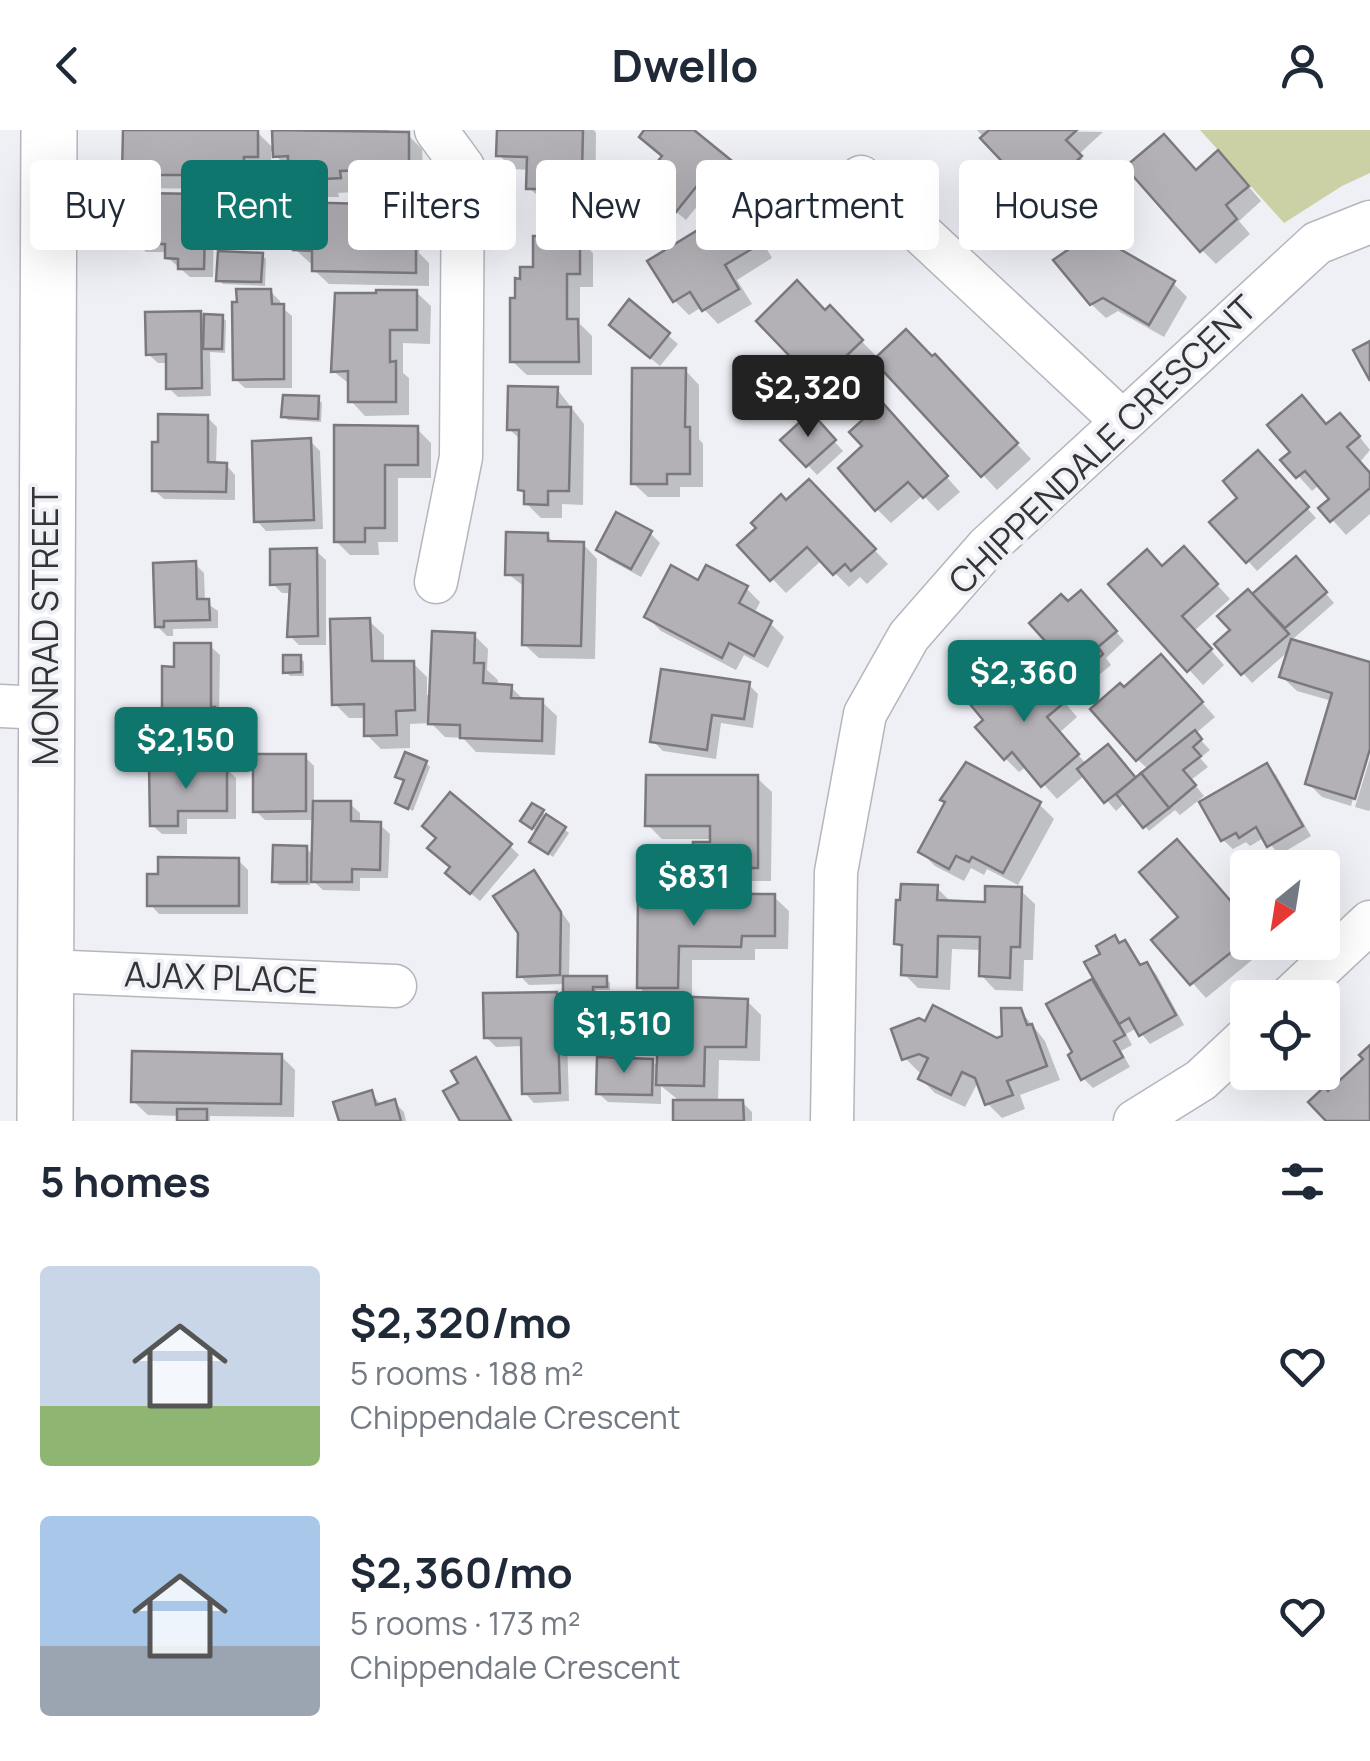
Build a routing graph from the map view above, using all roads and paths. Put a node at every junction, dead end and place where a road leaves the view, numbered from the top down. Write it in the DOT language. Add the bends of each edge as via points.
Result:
graph roads {
  1 [pos="49,130"];
  2 [pos="436,130"];
  3 [pos="1370,222"];
  4 [pos="939,250"];
  5 [pos="1122,422"];
  6 [pos="436,582"];
  7 [pos="23,707"];
  8 [pos="1370,922"];
  9 [pos="47,971"];
  10 [pos="1308,980"];
  11 [pos="395,986"];
  12 [pos="1230,1052"];
  13 [pos="45,1121"];
  14 [pos="832,1121"];
  15 [pos="1135,1121"];
  1 -- 7 [label="street, MONRAD STREET"];
  2 -- 6 [label="street" via="463,168 463,187 461,457"];
  3 -- 5 [label="street, CHIPPENDALE CRESCENT" via="1318,243"];
  4 -- 5 [label="street"];
  5 -- 14 [label="street, CHIPPENDALE CRESCENT" via="987,548 909,636 864,714 836,872"];
  7 -- 9 [label="street, MONRAD STREET"];
  8 -- 10 [label="street"];
  9 -- 11 [label="street, AJAX PLACE"];
  9 -- 13 [label="street, MONRAD STREET"];
  12 -- 15 [label="street"];
}
